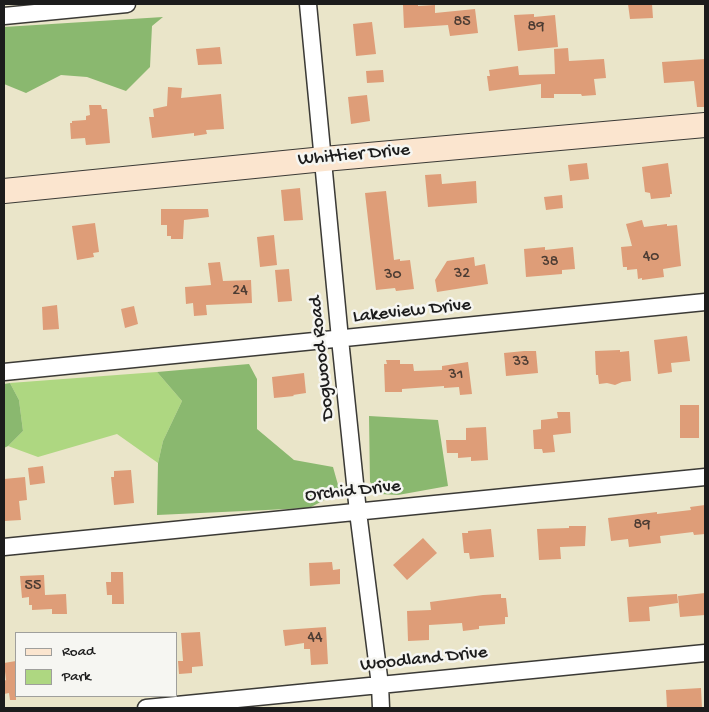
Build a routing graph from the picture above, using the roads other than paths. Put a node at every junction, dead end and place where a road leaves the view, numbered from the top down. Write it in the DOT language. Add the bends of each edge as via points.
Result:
graph roads {
  1 [pos="127,4"];
  2 [pos="308,4"];
  3 [pos="4,16"];
  4 [pos="705,125"];
  5 [pos="324,159"];
  6 [pos="4,191"];
  7 [pos="705,302"];
  8 [pos="340,339"];
  9 [pos="4,372"];
  10 [pos="705,477"];
  11 [pos="358,512"];
  12 [pos="4,547"];
  13 [pos="705,653"];
  14 [pos="380,685"];
  15 [pos="146,708"];
  16 [pos="381,708"];
  1 -- 3 [label="street"];
  2 -- 5 [label="street, Dogwood Road"];
  4 -- 5 [label="street, Whittier Drive"];
  5 -- 6 [label="street, Whittier Drive"];
  5 -- 8 [label="street, Dogwood Road"];
  7 -- 8 [label="street, Lakeview Drive"];
  8 -- 9 [label="street, Lakeview Drive"];
  8 -- 11 [label="street, Dogwood Road"];
  10 -- 11 [label="street, Orchid Drive"];
  11 -- 12 [label="street, Orchid Drive"];
  11 -- 14 [label="street, Dogwood Road"];
  13 -- 14 [label="street, Woodland Drive"];
  14 -- 15 [label="street, Woodland Drive"];
  14 -- 16 [label="street, Dogwood Road"];
}
